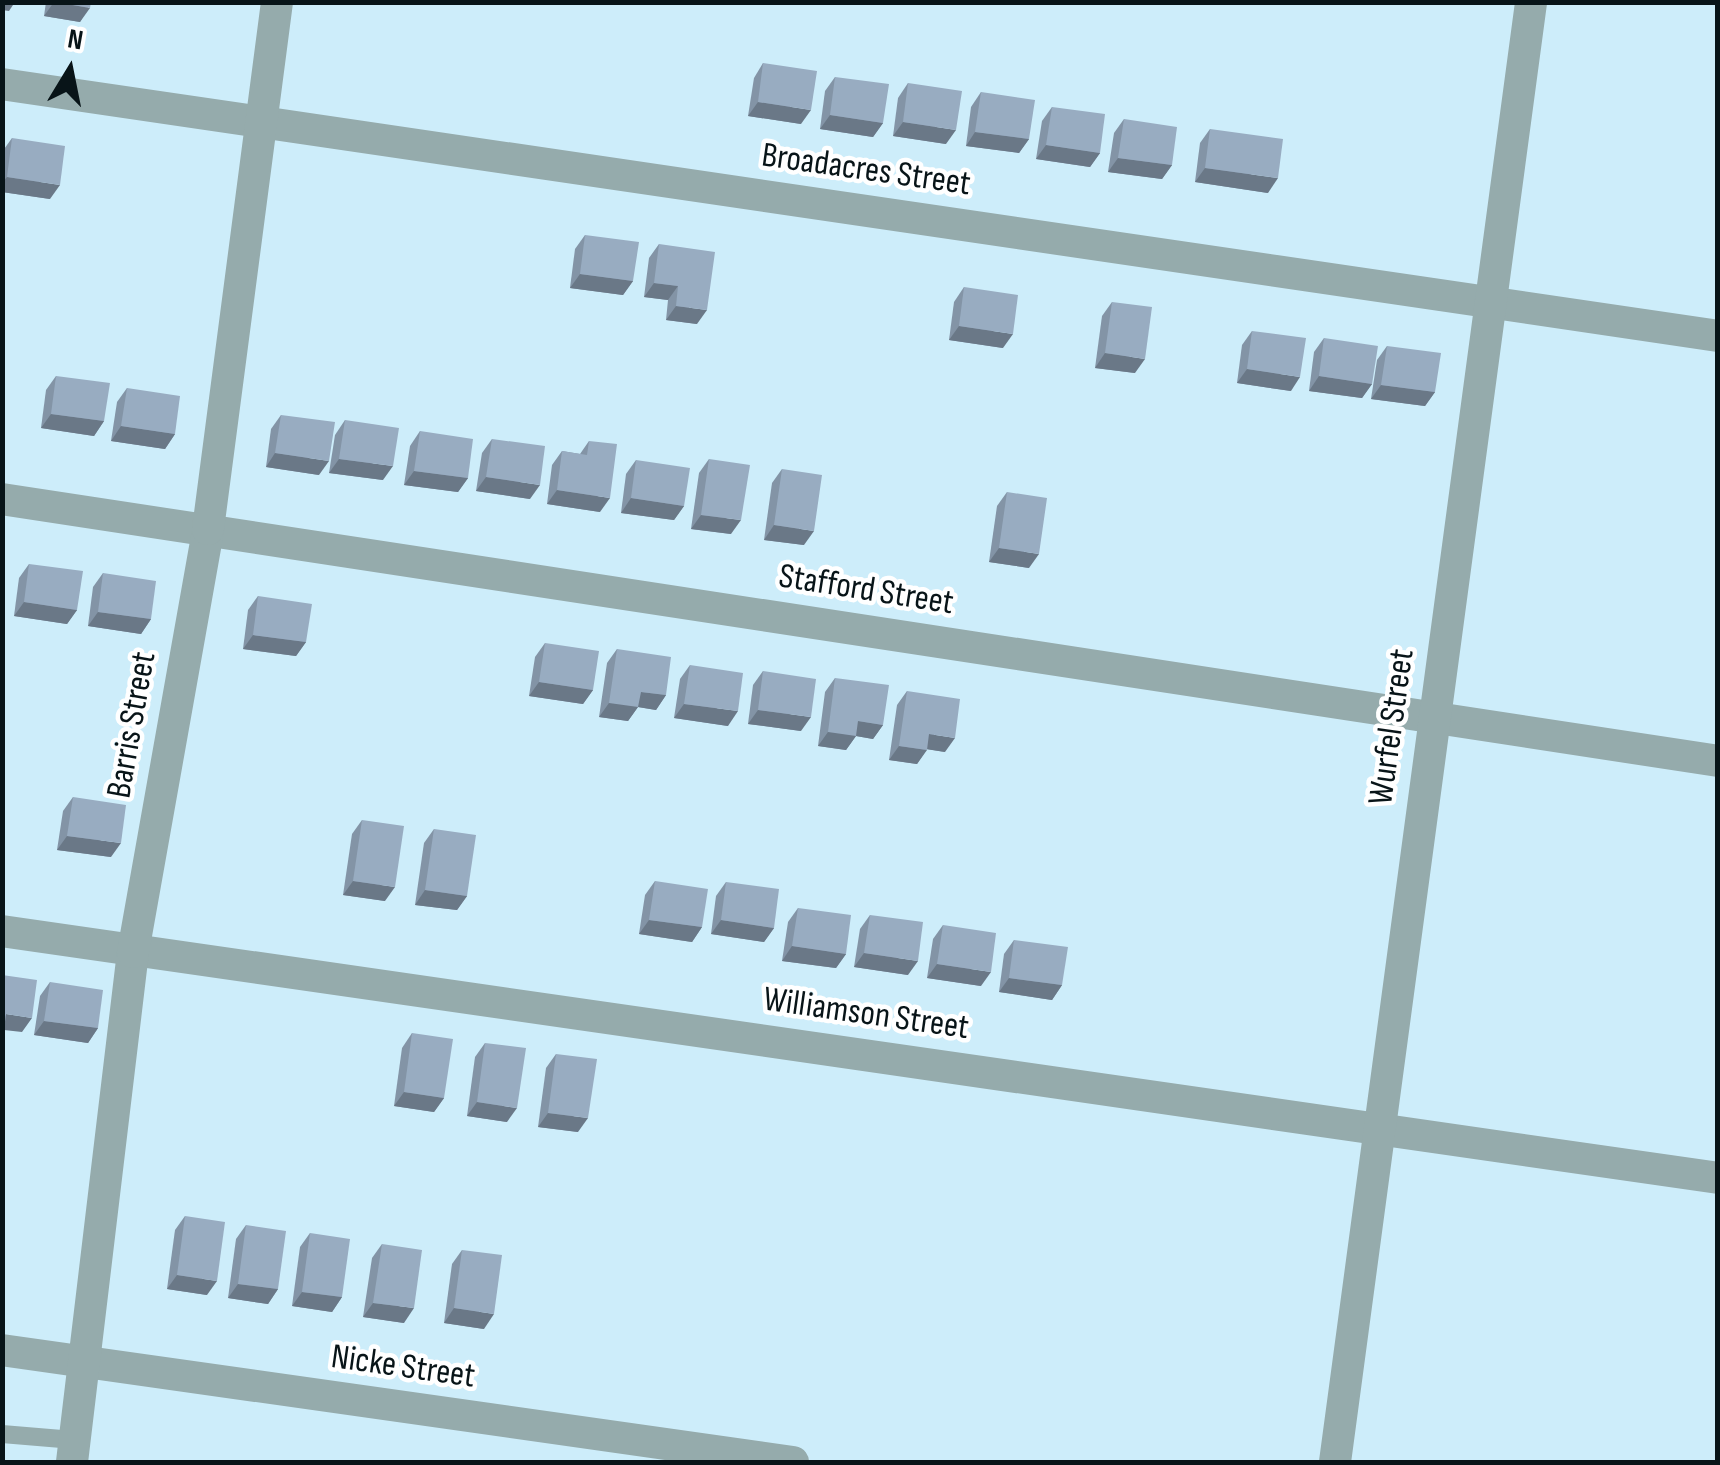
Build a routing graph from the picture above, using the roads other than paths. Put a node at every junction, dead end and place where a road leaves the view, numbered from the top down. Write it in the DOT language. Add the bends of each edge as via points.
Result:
graph roads {
  1 [pos="277,2"];
  2 [pos="1531,2"];
  3 [pos="2,84"];
  4 [pos="261,122"];
  5 [pos="1492,302"];
  6 [pos="1718,336"];
  7 [pos="2,499"];
  8 [pos="208,529"];
  9 [pos="1433,718"];
  10 [pos="1718,761"];
  11 [pos="2,931"];
  12 [pos="133,952"];
  13 [pos="1379,1126"];
  14 [pos="1718,1178"];
  15 [pos="2,1350"];
  16 [pos="82,1363"];
  17 [pos="2,1434"];
  18 [pos="73,1451"];
  19 [pos="793,1462"];
  20 [pos="1335,1462"];
  1 -- 4 [label="street, Barris Street"];
  2 -- 5 [label="street, Wurfel Street"];
  3 -- 4 [label="street, Broadacres Street"];
  4 -- 5 [label="street, Broadacres Street"];
  4 -- 8 [label="street, Barris Street"];
  5 -- 6 [label="street, Broadacres Street"];
  5 -- 9 [label="street, Wurfel Street"];
  7 -- 8 [label="street, Stafford Street"];
  8 -- 9 [label="street, Stafford Street"];
  8 -- 12 [label="street, Barris Street"];
  9 -- 10 [label="street, Stafford Street"];
  9 -- 13 [label="street, Wurfel Street"];
  11 -- 12 [label="street, Williamson Street"];
  12 -- 13 [label="street, Williamson Street"];
  12 -- 16 [label="street, Barris Street"];
  13 -- 14 [label="street, Williamson Street"];
  13 -- 20 [label="street, Wurfel Street"];
  15 -- 16 [label="street, Nicke Street"];
  16 -- 18 [label="street, Barris Street"];
  16 -- 19 [label="street, Nicke Street"];
  17 -- 18 [label="lane"];
}
